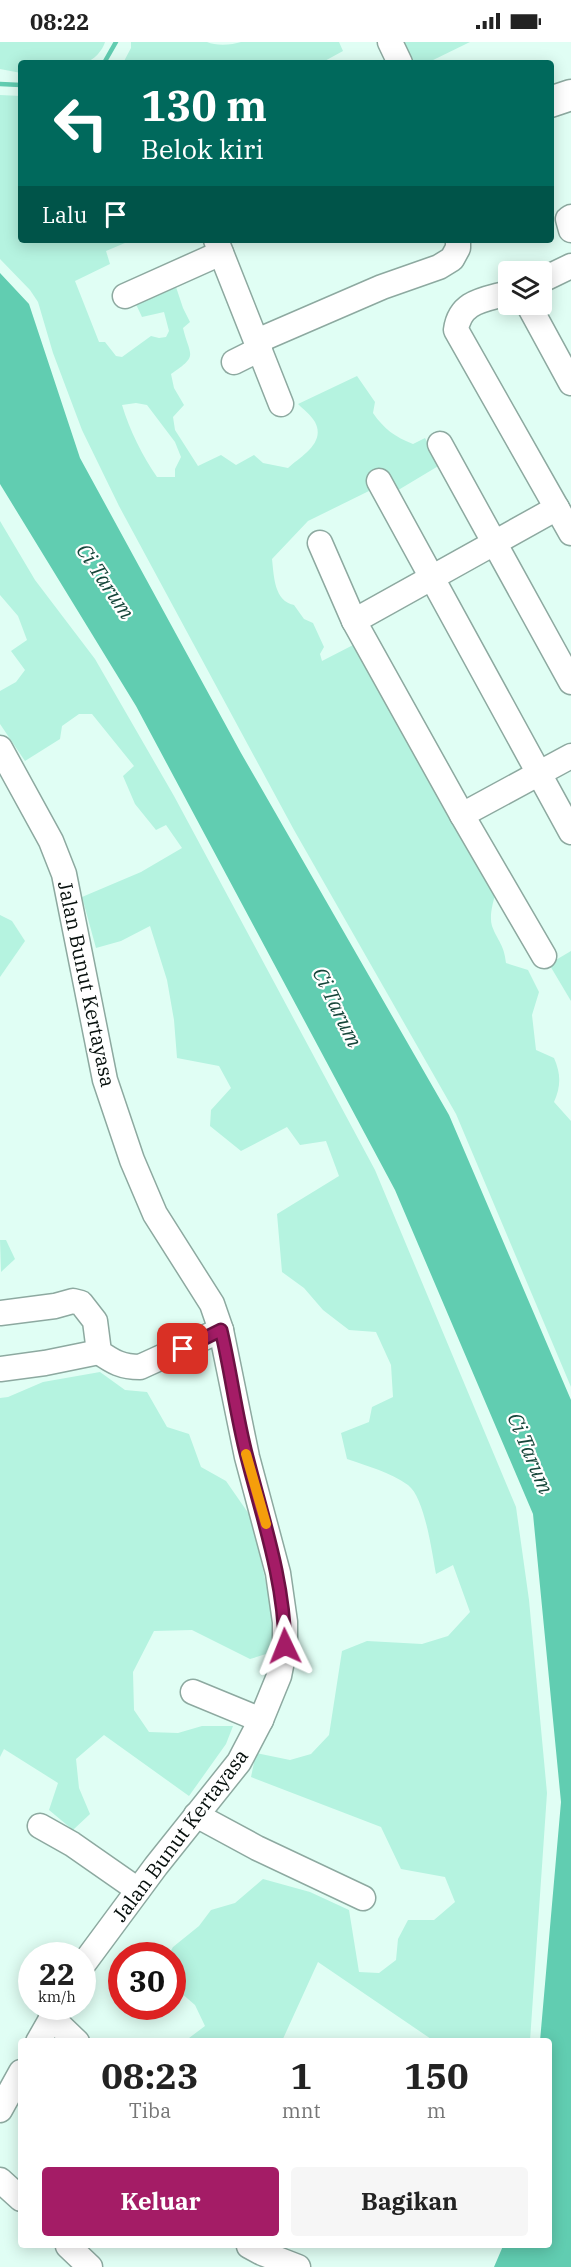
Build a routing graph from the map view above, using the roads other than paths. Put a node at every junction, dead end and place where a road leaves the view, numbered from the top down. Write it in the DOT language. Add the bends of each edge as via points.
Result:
graph roads {
  1 [pos="390,42"];
  2 [pos="399,60"];
  3 [pos="571,95"];
  4 [pos="554,101"];
  5 [pos="571,217"];
  6 [pos="571,230"];
  7 [pos="459,243"];
  8 [pos="219,246"];
  9 [pos="571,266"];
  10 [pos="552,275"];
  11 [pos="124,296"];
  12 [pos="498,296"];
  13 [pos="534,315"];
  14 [pos="258,345"];
  15 [pos="234,362"];
  16 [pos="571,383"];
  17 [pos="280,404"];
  18 [pos="440,444"];
  19 [pos="379,481"];
  20 [pos="557,508"];
  21 [pos="571,533"];
  22 [pos="320,543"];
  23 [pos="494,543"];
  24 [pos="432,579"];
  25 [pos="354,621"];
  26 [pos="571,682"];
  27 [pos="0,748"];
  28 [pos="571,756"];
  29 [pos="539,775"];
  30 [pos="462,815"];
  31 [pos="571,832"];
  32 [pos="544,956"];
  33 [pos="0,1313"];
  34 [pos="221,1330"];
  35 [pos="99,1352"];
  36 [pos="0,1369"];
  37 [pos="193,1692"];
  38 [pos="261,1720"];
  39 [pos="196,1815"];
  40 [pos="40,1826"];
  41 [pos="138,1890"];
  42 [pos="363,1898"];
  43 [pos="96,1947"];
  44 [pos="50,2020"];
  45 [pos="60,2020"];
  46 [pos="40,2038"];
  47 [pos="74,2038"];
  48 [pos="18,2077"];
  49 [pos="0,2110"];
  50 [pos="0,2180"];
  51 [pos="18,2196"];
  52 [pos="70,2248"];
  53 [pos="260,2248"];
  54 [pos="90,2267"];
  55 [pos="298,2267"];
  1 -- 2 [label="street"];
  3 -- 4 [label="main road"];
  5 -- 6 [label="street"];
  7 -- 14 [label="street" via="452,260 439,267 382,287"];
  8 -- 11 [label="street"];
  8 -- 14 [label="street"];
  9 -- 10 [label="street"];
  12 -- 20 [label="street" via="463,310 456,330"];
  13 -- 16 [label="street"];
  14 -- 15 [label="street"];
  14 -- 17 [label="street"];
  18 -- 23 [label="street"];
  19 -- 24 [label="street"];
  20 -- 21 [label="street"];
  20 -- 23 [label="street"];
  22 -- 25 [label="street"];
  23 -- 24 [label="street"];
  23 -- 26 [label="street"];
  24 -- 25 [label="street"];
  24 -- 29 [label="street"];
  25 -- 30 [label="street"];
  27 -- 34 [label="street, Jalan Bunut Kertayasa" via="51,841 64,874 105,1080 141,1184 155,1214 212,1304"];
  28 -- 29 [label="street"];
  29 -- 30 [label="street"];
  29 -- 31 [label="street"];
  30 -- 32 [label="street"];
  33 -- 35 [label="street" via="81,1303 95,1321"];
  34 -- 35 [label="street" via="140,1366 116,1364"];
  34 -- 38 [label="street, Jalan Bunut Kertayasa" via="247,1457 278,1573 285,1622 279,1676"];
  35 -- 36 [label="street"];
  37 -- 38 [label="street"];
  38 -- 39 [label="street, Jalan Bunut Kertayasa" via="240,1762"];
  39 -- 41 [label="street, Jalan Bunut Kertayasa"];
  39 -- 42 [label="street"];
  40 -- 41 [label="street"];
  41 -- 43 [label="street, Jalan Bunut Kertayasa"];
  44 -- 46 [label="street"];
  45 -- 47 [label="street"];
  48 -- 49 [label="street"];
  50 -- 51 [label="street"];
  52 -- 54 [label="street"];
  53 -- 55 [label="street"];
}
